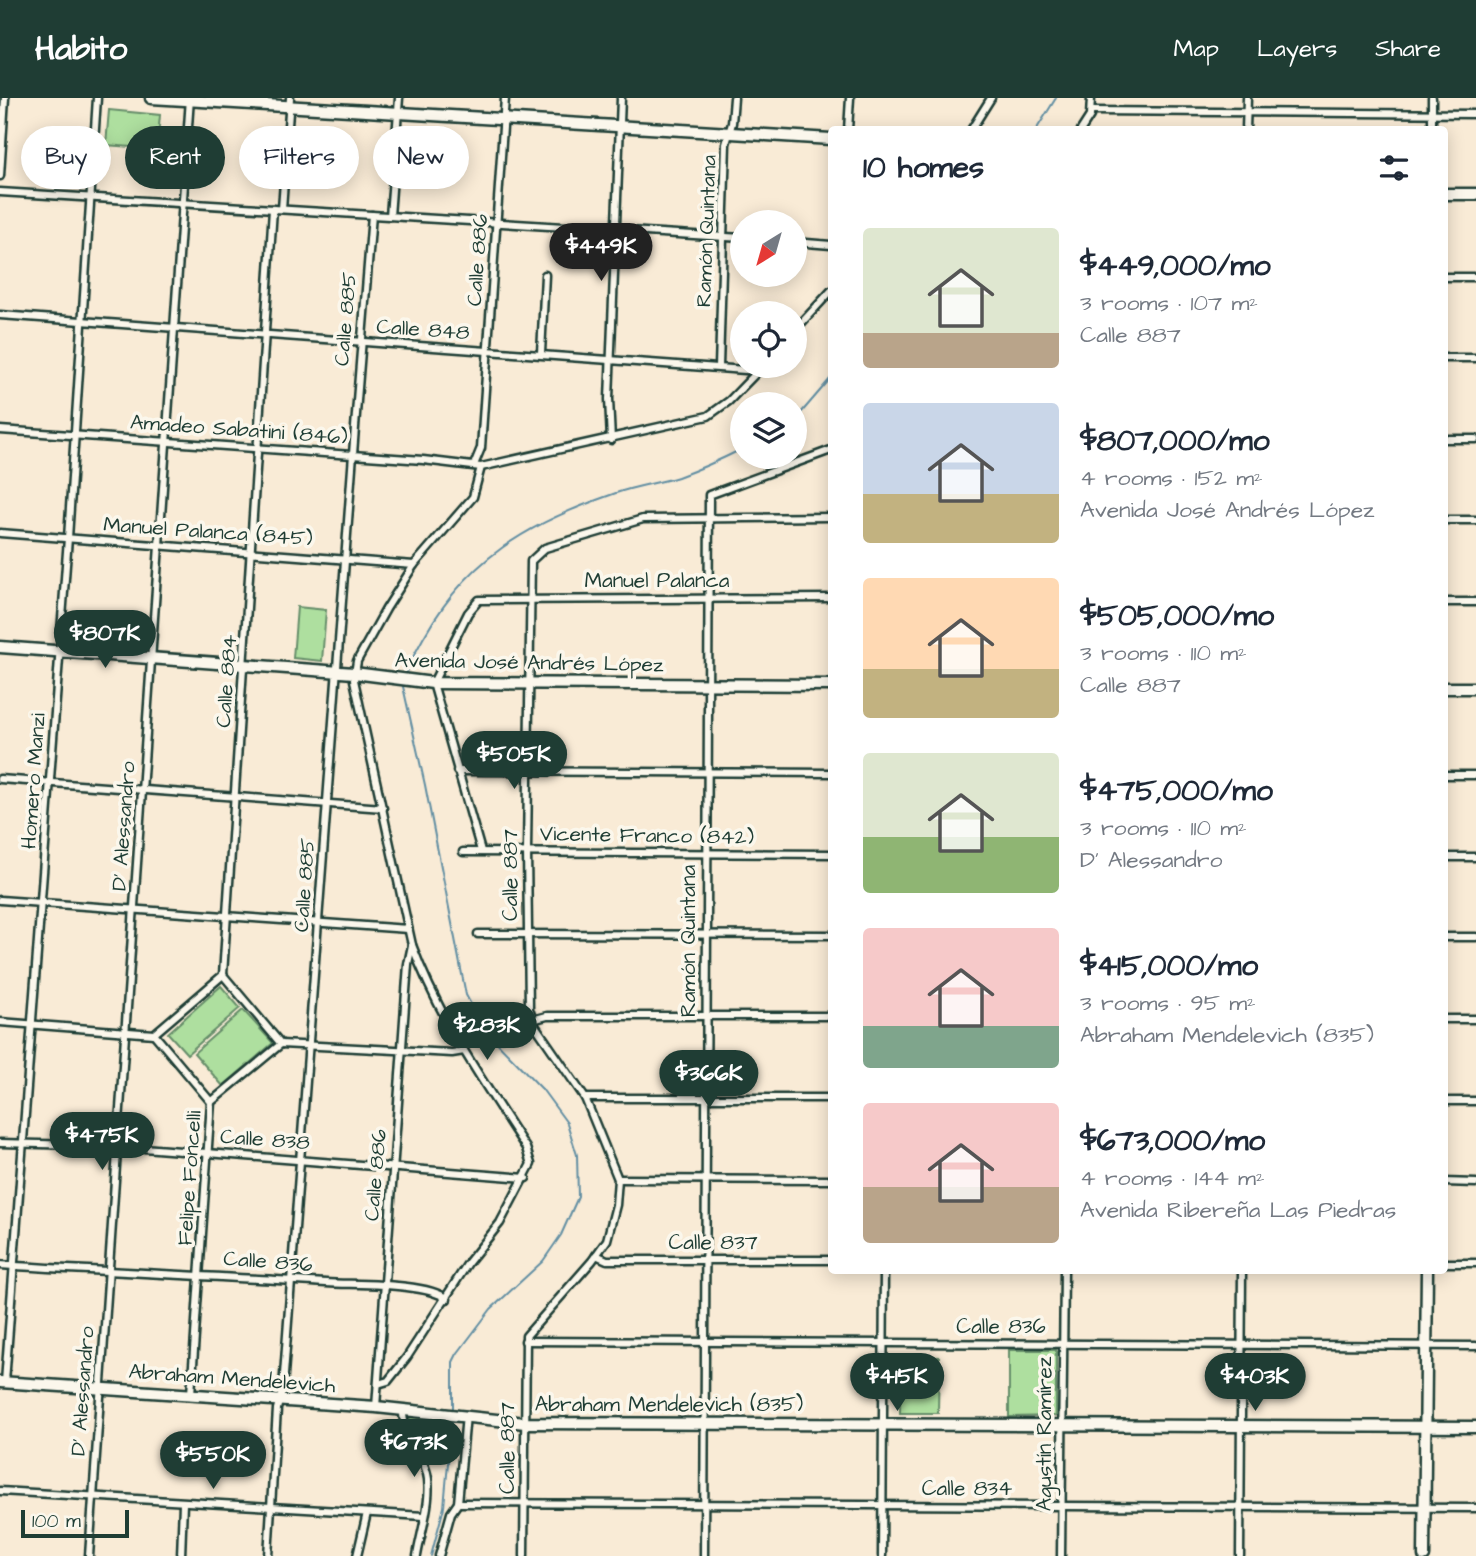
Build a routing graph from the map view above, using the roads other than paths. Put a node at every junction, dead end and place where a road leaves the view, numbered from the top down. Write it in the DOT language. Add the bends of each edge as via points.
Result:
graph roads {
  1 [pos="5,98"];
  2 [pos="97,98"];
  3 [pos="151,98"];
  4 [pos="399,98"];
  5 [pos="505,98"];
  6 [pos="621,98"];
  7 [pos="734,98"];
  8 [pos="850,98"];
  9 [pos="991,98"];
  10 [pos="1091,98"];
  11 [pos="1247,98"];
  12 [pos="1432,98"];
  13 [pos="190,99"];
  14 [pos="290,102"];
  15 [pos="1091,111"];
  16 [pos="398,112"];
  17 [pos="1246,113"];
  18 [pos="1432,113"];
  19 [pos="1476,114"];
  20 [pos="504,118"];
  21 [pos="619,124"];
  22 [pos="848,126"];
  23 [pos="974,126"];
  24 [pos="1083,126"];
  25 [pos="1246,126"];
  26 [pos="1432,126"];
  27 [pos="730,133"];
  28 [pos="828,139"];
  29 [pos="0,176"];
  30 [pos="0,192"];
  31 [pos="1448,194"];
  32 [pos="1476,194"];
  33 [pos="91,197"];
  34 [pos="183,203"];
  35 [pos="278,209"];
  36 [pos="372,215"];
  37 [pos="390,215"];
  38 [pos="497,223"];
  39 [pos="617,230"];
  40 [pos="722,237"];
  41 [pos="730,237"];
  42 [pos="807,243"];
  43 [pos="828,244"];
  44 [pos="545,275"];
  45 [pos="1448,277"];
  46 [pos="1476,277"];
  47 [pos="828,294"];
  48 [pos="0,315"];
  49 [pos="807,317"];
  50 [pos="82,322"];
  51 [pos="176,329"];
  52 [pos="267,335"];
  53 [pos="361,342"];
  54 [pos="488,351"];
  55 [pos="541,353"];
  56 [pos="1448,358"];
  57 [pos="1476,358"];
  58 [pos="612,359"];
  59 [pos="719,367"];
  60 [pos="730,367"];
  61 [pos="751,378"];
  62 [pos="0,430"];
  63 [pos="74,435"];
  64 [pos="1448,439"];
  65 [pos="1476,439"];
  66 [pos="167,440"];
  67 [pos="611,440"];
  68 [pos="259,449"];
  69 [pos="828,451"];
  70 [pos="352,455"];
  71 [pos="478,466"];
  72 [pos="828,517"];
  73 [pos="708,518"];
  74 [pos="1448,520"];
  75 [pos="1476,520"];
  76 [pos="0,533"];
  77 [pos="68,538"];
  78 [pos="160,546"];
  79 [pos="252,552"];
  80 [pos="344,559"];
  81 [pos="414,565"];
  82 [pos="529,597"];
  83 [pos="707,597"];
  84 [pos="828,598"];
  85 [pos="1448,602"];
  86 [pos="1476,602"];
  87 [pos="0,647"];
  88 [pos="59,651"];
  89 [pos="153,658"];
  90 [pos="244,666"];
  91 [pos="336,672"];
  92 [pos="359,674"];
  93 [pos="433,683"];
  94 [pos="528,683"];
  95 [pos="707,685"];
  96 [pos="828,685"];
  97 [pos="1448,688"];
  98 [pos="1476,688"];
  99 [pos="457,771"];
  100 [pos="527,771"];
  101 [pos="708,773"];
  102 [pos="828,773"];
  103 [pos="1448,775"];
  104 [pos="1476,775"];
  105 [pos="0,779"];
  106 [pos="50,782"];
  107 [pos="143,790"];
  108 [pos="235,796"];
  109 [pos="327,803"];
  110 [pos="383,808"];
  111 [pos="481,851"];
  112 [pos="527,851"];
  113 [pos="463,852"];
  114 [pos="706,853"];
  115 [pos="828,854"];
  116 [pos="1448,857"];
  117 [pos="1476,857"];
  118 [pos="0,900"];
  119 [pos="41,903"];
  120 [pos="134,910"];
  121 [pos="226,916"];
  122 [pos="319,924"];
  123 [pos="408,929"];
  124 [pos="528,933"];
  125 [pos="478,934"];
  126 [pos="706,934"];
  127 [pos="828,935"];
  128 [pos="1448,937"];
  129 [pos="1476,937"];
  130 [pos="412,945"];
  131 [pos="223,975"];
  132 [pos="705,1016"];
  133 [pos="828,1016"];
  134 [pos="1448,1019"];
  135 [pos="1476,1019"];
  136 [pos="532,1020"];
  137 [pos="0,1022"];
  138 [pos="31,1024"];
  139 [pos="127,1031"];
  140 [pos="154,1034"];
  141 [pos="502,1037"];
  142 [pos="281,1044"];
  143 [pos="312,1044"];
  144 [pos="403,1051"];
  145 [pos="464,1051"];
  146 [pos="705,1097"];
  147 [pos="585,1098"];
  148 [pos="828,1098"];
  149 [pos="1448,1101"];
  150 [pos="1476,1101"];
  151 [pos="212,1102"];
  152 [pos="0,1143"];
  153 [pos="23,1145"];
  154 [pos="118,1146"];
  155 [pos="209,1153"];
  156 [pos="301,1160"];
  157 [pos="394,1166"];
  158 [pos="526,1178"];
  159 [pos="705,1178"];
  160 [pos="618,1179"];
  161 [pos="828,1180"];
  162 [pos="1448,1182"];
  163 [pos="1476,1182"];
  164 [pos="596,1255"];
  165 [pos="705,1259"];
  166 [pos="828,1260"];
  167 [pos="1448,1263"];
  168 [pos="1476,1263"];
  169 [pos="0,1265"];
  170 [pos="14,1266"];
  171 [pos="108,1269"];
  172 [pos="201,1274"];
  173 [pos="884,1274"];
  174 [pos="1064,1274"];
  175 [pos="1242,1274"];
  176 [pos="1427,1274"];
  177 [pos="292,1281"];
  178 [pos="384,1287"];
  179 [pos="447,1299"];
  180 [pos="525,1340"];
  181 [pos="704,1342"];
  182 [pos="883,1342"];
  183 [pos="1062,1344"];
  184 [pos="1242,1345"];
  185 [pos="1425,1346"];
  186 [pos="1476,1346"];
  187 [pos="2,1382"];
  188 [pos="378,1384"];
  189 [pos="99,1388"];
  190 [pos="191,1394"];
  191 [pos="280,1400"];
  192 [pos="376,1407"];
  193 [pos="403,1410"];
  194 [pos="463,1415"];
  195 [pos="525,1423"];
  196 [pos="703,1424"];
  197 [pos="883,1424"];
  198 [pos="1063,1424"];
  199 [pos="1241,1425"];
  200 [pos="1424,1426"];
  201 [pos="1476,1427"];
  202 [pos="0,1492"];
  203 [pos="92,1497"];
  204 [pos="183,1503"];
  205 [pos="458,1503"];
  206 [pos="525,1504"];
  207 [pos="703,1504"];
  208 [pos="883,1505"];
  209 [pos="1061,1506"];
  210 [pos="271,1507"];
  211 [pos="1240,1508"];
  212 [pos="1424,1508"];
  213 [pos="1476,1508"];
  214 [pos="367,1513"];
  215 [pos="424,1516"];
  216 [pos="89,1556"];
  217 [pos="181,1556"];
  218 [pos="268,1556"];
  219 [pos="357,1556"];
  220 [pos="417,1556"];
  221 [pos="439,1556"];
  222 [pos="524,1556"];
  223 [pos="704,1556"];
  224 [pos="882,1556"];
  225 [pos="1061,1556"];
  226 [pos="1240,1556"];
  227 [pos="1424,1556"];
  1 -- 29 [label="street"];
  2 -- 33 [label="street, Homero Manzi"];
  3 -- 13 [label="street"];
  4 -- 16 [label="street"];
  5 -- 20 [label="street, Calle 886"];
  6 -- 21 [label="street"];
  7 -- 27 [label="street, Ramón Quintana"];
  8 -- 22 [label="street"];
  9 -- 23 [label="street"];
  10 -- 15 [label="street"];
  11 -- 17 [label="street"];
  12 -- 18 [label="street"];
  13 -- 14 [label="street"];
  13 -- 34 [label="street, D' Alessandro"];
  14 -- 16 [label="street"];
  14 -- 35 [label="street"];
  15 -- 17 [label="street"];
  15 -- 24 [label="street"];
  16 -- 20 [label="street"];
  16 -- 37 [label="street"];
  17 -- 18 [label="street"];
  17 -- 25 [label="street"];
  18 -- 19 [label="street"];
  18 -- 26 [label="street"];
  20 -- 21 [label="street"];
  20 -- 38 [label="street, Calle 886"];
  21 -- 27 [label="street"];
  21 -- 39 [label="street"];
  27 -- 28 [label="street"];
  27 -- 40 [label="street, Ramón Quintana"];
  30 -- 33 [label="street"];
  31 -- 32 [label="street"];
  33 -- 34 [label="street"];
  33 -- 50 [label="street, Homero Manzi"];
  34 -- 35 [label="street"];
  34 -- 51 [label="street, D' Alessandro"];
  35 -- 36 [label="street"];
  35 -- 52 [label="street, Calle 884"];
  36 -- 37 [label="street"];
  36 -- 53 [label="street, Calle 885"];
  37 -- 38 [label="street"];
  38 -- 39 [label="street"];
  38 -- 54 [label="street, Calle 886"];
  39 -- 40 [label="street"];
  39 -- 58 [label="street"];
  40 -- 41 [label="street"];
  40 -- 59 [label="street, Ramón Quintana"];
  42 -- 43 [label="street"];
  44 -- 55 [label="street"];
  45 -- 46 [label="street"];
  47 -- 49 [label="street"];
  48 -- 50 [label="street, Calle 848"];
  50 -- 51 [label="street, Calle 848"];
  50 -- 63 [label="street, Homero Manzi"];
  51 -- 52 [label="street, Calle 848"];
  51 -- 66 [label="street, D' Alessandro"];
  52 -- 53 [label="street, Calle 848"];
  52 -- 68 [label="street, Calle 884"];
  53 -- 54 [label="street, Calle 848"];
  53 -- 70 [label="street, Calle 885"];
  54 -- 55 [label="street, Calle 848"];
  54 -- 71 [label="street, Calle 886"];
  55 -- 58 [label="street, Calle 848"];
  56 -- 57 [label="street"];
  58 -- 59 [label="street, Calle 848"];
  58 -- 67 [label="street"];
  59 -- 60 [label="street, Calle 848"];
  61 -- 67 [label="street, Amadeo Sabatini (846)" via="713,414"];
  62 -- 63 [label="street, Amadeo Sabatini (846)"];
  63 -- 66 [label="street, Amadeo Sabatini (846)"];
  63 -- 77 [label="street, Homero Manzi"];
  64 -- 65 [label="street"];
  66 -- 68 [label="street, Amadeo Sabatini (846)"];
  66 -- 78 [label="street, D' Alessandro"];
  67 -- 71 [label="street, Amadeo Sabatini (846)"];
  68 -- 70 [label="street, Amadeo Sabatini (846)"];
  68 -- 79 [label="street, Calle 884"];
  69 -- 73 [label="street, Ramón Quintana" via="709,495"];
  70 -- 71 [label="street, Amadeo Sabatini (846)"];
  70 -- 80 [label="street, Calle 885"];
  71 -- 81 [label="street, Calle 886" via="470,502"];
  72 -- 73 [label="street"];
  73 -- 82 [label="street, Calle 887" via="627,523 545,548 531,561"];
  73 -- 83 [label="street, Ramón Quintana"];
  74 -- 75 [label="street"];
  76 -- 77 [label="street, Manuel Palanca (845)"];
  77 -- 78 [label="street, Manuel Palanca (845)"];
  77 -- 88 [label="street, Homero Manzi"];
  78 -- 79 [label="street, Manuel Palanca (845)"];
  78 -- 89 [label="street, D' Alessandro"];
  79 -- 80 [label="street, Manuel Palanca (845)"];
  79 -- 90 [label="street, Calle 884"];
  80 -- 81 [label="street, Manuel Palanca (845)"];
  80 -- 91 [label="street, Calle 885"];
  81 -- 92 [label="street, Calle 886" via="373,632"];
  82 -- 83 [label="street, Manuel Palanca"];
  82 -- 93 [label="street, Manuel Palanca" via="483,598 468,613"];
  82 -- 94 [label="street, Calle 887"];
  83 -- 84 [label="street, Manuel Palanca"];
  83 -- 95 [label="street, Ramón Quintana"];
  85 -- 86 [label="street"];
  87 -- 88 [label="street, Avenida José Andrés López"];
  88 -- 89 [label="street, Avenida José Andrés López"];
  88 -- 106 [label="street, Homero Manzi"];
  89 -- 90 [label="street, Avenida José Andrés López"];
  89 -- 107 [label="street, D' Alessandro"];
  90 -- 91 [label="street, Avenida José Andrés López"];
  90 -- 108 [label="street, Calle 884"];
  91 -- 92 [label="street, Avenida José Andrés López"];
  91 -- 109 [label="street, Calle 885"];
  92 -- 93 [label="street, Avenida José Andrés López"];
  92 -- 110 [label="street"];
  93 -- 94 [label="street, Avenida José Andrés López"];
  93 -- 99 [label="street"];
  94 -- 95 [label="street, Avenida José Andrés López"];
  94 -- 100 [label="street, Calle 887"];
  95 -- 96 [label="street, Avenida José Andrés López"];
  95 -- 101 [label="street, Ramón Quintana"];
  97 -- 98 [label="street"];
  99 -- 100 [label="street"];
  99 -- 111 [label="street"];
  100 -- 101 [label="street"];
  100 -- 112 [label="street, Calle 887"];
  101 -- 102 [label="street"];
  101 -- 114 [label="street, Ramón Quintana"];
  103 -- 104 [label="street"];
  105 -- 106 [label="street"];
  106 -- 107 [label="street"];
  106 -- 119 [label="street, Homero Manzi"];
  107 -- 108 [label="street"];
  107 -- 120 [label="street, D' Alessandro"];
  108 -- 109 [label="street"];
  108 -- 121 [label="street, Calle 884"];
  109 -- 110 [label="street"];
  109 -- 122 [label="street, Calle 885"];
  110 -- 123 [label="street"];
  111 -- 112 [label="street, Vicente Franco (842)"];
  111 -- 113 [label="street, Vicente Franco (842)"];
  112 -- 114 [label="street, Vicente Franco (842)"];
  112 -- 124 [label="street, Calle 887"];
  114 -- 115 [label="street, Vicente Franco (842)"];
  114 -- 126 [label="street, Ramón Quintana"];
  116 -- 117 [label="street"];
  118 -- 119 [label="street"];
  119 -- 120 [label="street"];
  119 -- 138 [label="street, Homero Manzi"];
  120 -- 121 [label="street"];
  120 -- 139 [label="street, D' Alessandro"];
  121 -- 122 [label="street"];
  121 -- 131 [label="street, Calle 884"];
  122 -- 123 [label="street"];
  122 -- 143 [label="street, Calle 885"];
  123 -- 130 [label="street"];
  124 -- 125 [label="street"];
  124 -- 126 [label="street"];
  124 -- 136 [label="street, Calle 887"];
  126 -- 127 [label="street"];
  126 -- 132 [label="street, Ramón Quintana"];
  128 -- 129 [label="street"];
  130 -- 144 [label="street, Calle 886"];
  130 -- 145 [label="street" via="425,980"];
  131 -- 140 [label="street"];
  131 -- 142 [label="street"];
  132 -- 133 [label="street"];
  132 -- 136 [label="street" via="547,1016"];
  132 -- 146 [label="street, Ramón Quintana"];
  134 -- 135 [label="street"];
  136 -- 141 [label="street"];
  136 -- 147 [label="street"];
  137 -- 138 [label="street"];
  138 -- 139 [label="street"];
  138 -- 153 [label="street, Homero Manzi"];
  139 -- 140 [label="street"];
  139 -- 154 [label="street, D' Alessandro"];
  140 -- 151 [label="street"];
  142 -- 143 [label="street"];
  142 -- 151 [label="street, Felipe Foncelli"];
  143 -- 144 [label="street"];
  143 -- 156 [label="street, Calle 885"];
  144 -- 145 [label="street"];
  144 -- 157 [label="street, Calle 886"];
  145 -- 158 [label="street" via="526,1148 531,1160"];
  146 -- 147 [label="street"];
  146 -- 148 [label="street"];
  146 -- 159 [label="street, Ramón Quintana"];
  147 -- 160 [label="street"];
  149 -- 150 [label="street"];
  151 -- 155 [label="street, Felipe Foncelli"];
  152 -- 153 [label="street, Calle 838"];
  153 -- 154 [label="street, Calle 838"];
  153 -- 170 [label="street, Homero Manzi"];
  154 -- 155 [label="street, Calle 838"];
  154 -- 171 [label="street, D' Alessandro"];
  155 -- 156 [label="street, Calle 838"];
  155 -- 172 [label="street, Felipe Foncelli"];
  156 -- 157 [label="street, Calle 838"];
  156 -- 177 [label="street, Calle 885"];
  157 -- 158 [label="street, Calle 838"];
  157 -- 178 [label="street, Calle 886"];
  158 -- 179 [label="street"];
  159 -- 160 [label="street"];
  159 -- 161 [label="street"];
  159 -- 165 [label="street, Ramón Quintana"];
  160 -- 164 [label="street" via="611,1228"];
  162 -- 163 [label="street"];
  164 -- 165 [label="street, Calle 837" via="607,1259"];
  164 -- 180 [label="street"];
  165 -- 166 [label="street, Calle 837"];
  165 -- 181 [label="street, Ramón Quintana"];
  167 -- 168 [label="street"];
  169 -- 170 [label="street, Calle 836"];
  170 -- 171 [label="street, Calle 836"];
  170 -- 187 [label="street, Homero Manzi"];
  171 -- 172 [label="street, Calle 836"];
  171 -- 189 [label="street, D' Alessandro"];
  172 -- 177 [label="street, Calle 836"];
  172 -- 190 [label="street, Felipe Foncelli"];
  173 -- 182 [label="street"];
  174 -- 183 [label="street, Agustín Ramírez"];
  175 -- 184 [label="street"];
  176 -- 185 [label="street"];
  177 -- 178 [label="street, Calle 836"];
  177 -- 191 [label="street, Calle 885"];
  178 -- 179 [label="street, Calle 836" via="435,1291"];
  178 -- 188 [label="street, Calle 886"];
  179 -- 188 [label="street" via="391,1378"];
  180 -- 181 [label="street, Calle 836"];
  180 -- 195 [label="street, Calle 887"];
  181 -- 182 [label="street, Calle 836"];
  181 -- 196 [label="street, Ramón Quintana"];
  182 -- 183 [label="street, Calle 836"];
  182 -- 197 [label="street"];
  183 -- 184 [label="street, Calle 836"];
  183 -- 198 [label="street, Agustín Ramírez"];
  184 -- 185 [label="street, Calle 836"];
  184 -- 199 [label="street"];
  185 -- 186 [label="street, Calle 836"];
  185 -- 200 [label="street"];
  187 -- 189 [label="street, Abraham Mendelevich"];
  188 -- 192 [label="street, Calle 886"];
  189 -- 190 [label="street, Abraham Mendelevich"];
  189 -- 203 [label="street, D' Alessandro"];
  190 -- 191 [label="street, Abraham Mendelevich"];
  191 -- 192 [label="street, Abraham Mendelevich"];
  191 -- 210 [label="street, Calle 885"];
  192 -- 193 [label="street, Abraham Mendelevich"];
  193 -- 194 [label="street, Abraham Mendelevich"];
  193 -- 215 [label="street" via="404,1423 426,1471"];
  194 -- 195 [label="street, Abraham Mendelevich (835)"];
  194 -- 205 [label="street"];
  195 -- 196 [label="street, Abraham Mendelevich (835)"];
  195 -- 206 [label="street, Calle 887"];
  196 -- 197 [label="street, Abraham Mendelevich (835)"];
  196 -- 207 [label="street, Ramón Quintana"];
  197 -- 198 [label="street, Abraham Mendelevich (835)"];
  197 -- 208 [label="street"];
  198 -- 199 [label="street, Abraham Mendelevich (835)"];
  198 -- 209 [label="street, Agustín Ramírez"];
  199 -- 200 [label="street, Abraham Mendelevich (835)"];
  199 -- 211 [label="street"];
  200 -- 201 [label="street"];
  200 -- 212 [label="street"];
  202 -- 203 [label="street"];
  203 -- 204 [label="street"];
  203 -- 216 [label="street, D' Alessandro"];
  204 -- 210 [label="street"];
  204 -- 217 [label="street"];
  205 -- 206 [label="street, Calle 834"];
  205 -- 221 [label="street"];
  206 -- 207 [label="street, Calle 834"];
  206 -- 222 [label="street, Calle 887"];
  207 -- 208 [label="street, Calle 834"];
  207 -- 223 [label="street, Ramón Quintana"];
  208 -- 209 [label="street, Calle 834"];
  208 -- 224 [label="street"];
  209 -- 211 [label="street, Calle 834"];
  209 -- 225 [label="street, Agustín Ramírez"];
  210 -- 214 [label="street"];
  210 -- 218 [label="street, Calle 885"];
  211 -- 212 [label="street, Calle 834"];
  211 -- 226 [label="street"];
  212 -- 213 [label="street, Calle 834"];
  212 -- 227 [label="street"];
  214 -- 215 [label="street"];
  214 -- 219 [label="street"];
  215 -- 220 [label="street"];
}
